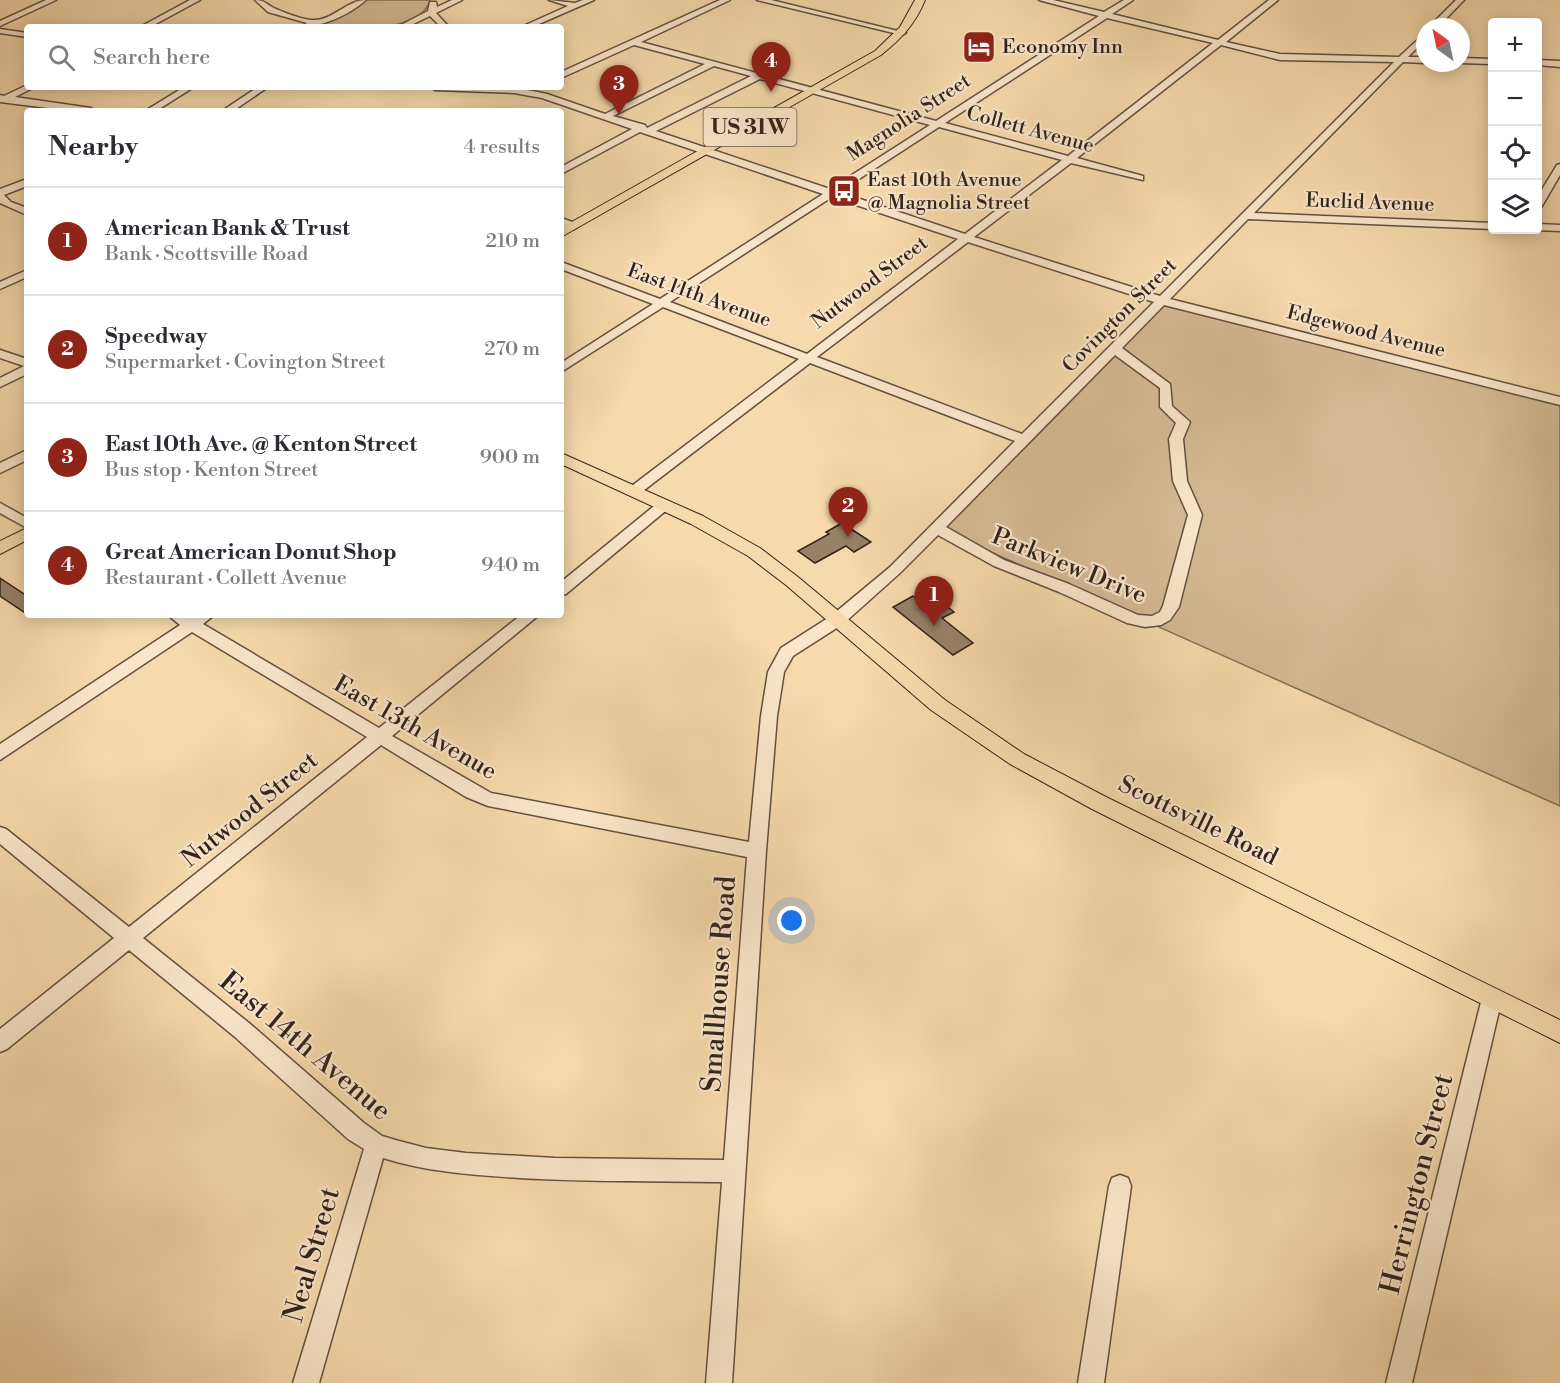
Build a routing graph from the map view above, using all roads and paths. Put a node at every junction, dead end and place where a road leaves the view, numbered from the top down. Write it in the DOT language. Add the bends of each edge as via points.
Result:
graph roads {
  1 [pos="52,0"];
  2 [pos="196,0"];
  3 [pos="259,0"];
  4 [pos="362,0"];
  5 [pos="435,0"];
  6 [pos="458,0"];
  7 [pos="553,0"];
  8 [pos="590,0"];
  9 [pos="726,0"];
  10 [pos="761,0"];
  11 [pos="920,0"];
  12 [pos="1043,0"];
  13 [pos="1129,0"];
  14 [pos="1274,0"];
  15 [pos="1460,0"];
  16 [pos="775,1"];
  17 [pos="576,6"];
  18 [pos="432,13"];
  19 [pos="1105,15"];
  20 [pos="0,16"];
  21 [pos="13,18"];
  22 [pos="1442,18"];
  23 [pos="314,23"];
  24 [pos="0,24"];
  25 [pos="150,24"];
  26 [pos="408,24"];
  27 [pos="442,24"];
  28 [pos="532,24"];
  29 [pos="0,31"];
  30 [pos="902,33"];
  31 [pos="24,34"];
  32 [pos="633,42"];
  33 [pos="1218,42"];
  34 [pos="1416,44"];
  35 [pos="1400,60"];
  36 [pos="1416,60"];
  37 [pos="1470,61"];
  38 [pos="1488,62"];
  39 [pos="714,63"];
  40 [pos="1542,63"];
  41 [pos="1560,64"];
  42 [pos="564,74"];
  43 [pos="759,76"];
  44 [pos="24,89"];
  45 [pos="185,90"];
  46 [pos="259,90"];
  47 [pos="532,90"];
  48 [pos="814,91"];
  49 [pos="2,99"];
  50 [pos="564,102"];
  51 [pos="69,108"];
  52 [pos="155,108"];
  53 [pos="232,108"];
  54 [pos="551,108"];
  55 [pos="607,116"];
  56 [pos="936,124"];
  57 [pos="646,129"];
  58 [pos="710,150"];
  59 [pos="1069,160"];
  60 [pos="1560,167"];
  61 [pos="564,170"];
  62 [pos="1139,178"];
  63 [pos="24,183"];
  64 [pos="833,193"];
  65 [pos="0,195"];
  66 [pos="1542,197"];
  67 [pos="0,210"];
  68 [pos="24,211"];
  69 [pos="1246,216"];
  70 [pos="24,217"];
  71 [pos="564,223"];
  72 [pos="574,226"];
  73 [pos="1488,226"];
  74 [pos="1542,227"];
  75 [pos="1560,228"];
  76 [pos="564,231"];
  77 [pos="965,238"];
  78 [pos="564,266"];
  79 [pos="24,274"];
  80 [pos="0,286"];
  81 [pos="1163,301"];
  82 [pos="662,303"];
  83 [pos="1115,349"];
  84 [pos="0,354"];
  85 [pos="809,358"];
  86 [pos="24,362"];
  87 [pos="564,366"];
  88 [pos="24,371"];
  89 [pos="0,383"];
  90 [pos="1560,401"];
  91 [pos="1025,440"];
  92 [pos="24,456"];
  93 [pos="564,459"];
  94 [pos="0,469"];
  95 [pos="634,491"];
  96 [pos="664,505"];
  97 [pos="0,507"];
  98 [pos="24,522"];
  99 [pos="937,528"];
  100 [pos="24,535"];
  101 [pos="0,548"];
  102 [pos="564,588"];
  103 [pos="527,618"];
  104 [pos="199,620"];
  105 [pos="837,620"];
  106 [pos="380,737"];
  107 [pos="0,753"];
  108 [pos="0,834"];
  109 [pos="757,851"];
  110 [pos="129,938"];
  111 [pos="1492,998"];
  112 [pos="1560,1032"];
  113 [pos="0,1042"];
  114 [pos="376,1144"];
  115 [pos="734,1171"];
  116 [pos="1119,1186"];
  117 [pos="306,1383"];
  118 [pos="719,1383"];
  119 [pos="1091,1383"];
  120 [pos="1399,1383"];
  1 -- 21 [label="street"];
  2 -- 25 [label="street"];
  3 -- 23 [label="street" via="271,10"];
  4 -- 23 [label="street"];
  5 -- 18 [label="street"];
  6 -- 18 [label="street"];
  7 -- 17 [label="street"];
  8 -- 17 [label="street"];
  9 -- 32 [label="street"];
  10 -- 16 [label="street"];
  11 -- 30 [label="main road, US 31W" via="915,16"];
  12 -- 19 [label="street"];
  13 -- 19 [label="street, Magnolia Street"];
  14 -- 33 [label="street, Nutwood Street"];
  15 -- 22 [label="street"];
  16 -- 30 [label="street"];
  17 -- 28 [label="street"];
  18 -- 26 [label="street"];
  18 -- 27 [label="street"];
  19 -- 33 [label="street"];
  19 -- 56 [label="street, Magnolia Street"];
  20 -- 21 [label="street"];
  21 -- 24 [label="street"];
  29 -- 31 [label="street"];
  30 -- 48 [label="main road, US 31W" via="870,59"];
  32 -- 39 [label="street, Collett Avenue"];
  32 -- 42 [label="street"];
  33 -- 35 [label="street" via="1280,57"];
  33 -- 59 [label="street, Nutwood Street"];
  34 -- 35 [label="street, Covington Street"];
  35 -- 36 [label="street"];
  35 -- 69 [label="street, Covington Street"];
  37 -- 38 [label="street"];
  39 -- 43 [label="street, Collett Avenue"];
  39 -- 55 [label="street"];
  40 -- 41 [label="street"];
  43 -- 48 [label="street, Collett Avenue"];
  43 -- 57 [label="street"];
  44 -- 49 [label="street"];
  45 -- 52 [label="street"];
  46 -- 53 [label="street"];
  47 -- 50 [label="street, Edgewood Avenue"];
  48 -- 56 [label="street, Collett Avenue"];
  48 -- 58 [label="main road, US 31W"];
  49 -- 51 [label="street"];
  50 -- 54 [label="street"];
  50 -- 55 [label="street, Edgewood Avenue"];
  55 -- 57 [label="street, Edgewood Avenue"];
  56 -- 59 [label="street, Collett Avenue"];
  56 -- 64 [label="street, Magnolia Street"];
  57 -- 58 [label="street, Edgewood Avenue"];
  57 -- 61 [label="street"];
  58 -- 64 [label="street, Edgewood Avenue"];
  58 -- 72 [label="main road, US 31W"];
  59 -- 62 [label="street, Collett Avenue"];
  59 -- 77 [label="street, Nutwood Street"];
  60 -- 66 [label="street"];
  63 -- 65 [label="street"];
  64 -- 77 [label="street, Edgewood Avenue"];
  64 -- 82 [label="street, Magnolia Street"];
  65 -- 68 [label="street" via="7,204"];
  67 -- 70 [label="street"];
  69 -- 73 [label="street, Euclid Avenue"];
  69 -- 81 [label="street, Covington Street"];
  71 -- 72 [label="street"];
  72 -- 76 [label="main road, US 31W"];
  74 -- 75 [label="street"];
  77 -- 81 [label="street, Edgewood Avenue"];
  77 -- 85 [label="street, Nutwood Street"];
  78 -- 82 [label="street, East 11th Avenue"];
  79 -- 80 [label="street"];
  81 -- 83 [label="street, Covington Street"];
  81 -- 90 [label="street, Edgewood Avenue"];
  82 -- 85 [label="street, East 11th Avenue"];
  82 -- 87 [label="street, Magnolia Street"];
  83 -- 91 [label="street, Covington Street"];
  83 -- 99 [label="street, Parkview Drive" via="1167,387 1166,407 1183,422 1176,439 1180,481 1195,515 1171,607 1165,616 1150,622 1133,619 999,563"];
  84 -- 86 [label="street"];
  85 -- 91 [label="street, East 11th Avenue"];
  85 -- 95 [label="street, Nutwood Street"];
  88 -- 89 [label="street"];
  91 -- 99 [label="street, Covington Street"];
  92 -- 94 [label="street"];
  93 -- 95 [label="main road, Scottsville Road"];
  95 -- 96 [label="main road, Scottsville Road"];
  96 -- 102 [label="street"];
  96 -- 105 [label="main road, Scottsville Road" via="754,552"];
  97 -- 98 [label="street"];
  99 -- 105 [label="street, Covington Street" via="879,586"];
  100 -- 101 [label="main road"];
  103 -- 106 [label="street, Nutwood Street"];
  104 -- 106 [label="street, East 13th Avenue"];
  104 -- 107 [label="street"];
  105 -- 109 [label="street, Smallhouse Road" via="787,652 776,672"];
  105 -- 111 [label="main road, Scottsville Road" via="938,705 1017,759"];
  106 -- 109 [label="street, East 13th Avenue" via="433,771 488,799"];
  106 -- 110 [label="street, Nutwood Street"];
  108 -- 110 [label="street, East 14th Avenue"];
  109 -- 115 [label="street, Smallhouse Road"];
  110 -- 113 [label="street, Nutwood Street"];
  110 -- 114 [label="street, East 14th Avenue"];
  111 -- 112 [label="main road, Scottsville Road"];
  111 -- 120 [label="street, Herrington Street"];
  114 -- 115 [label="street, East 14th Avenue" via="426,1159 466,1164"];
  114 -- 117 [label="street, Neal Street"];
  115 -- 118 [label="street, Smallhouse Road"];
  116 -- 119 [label="street"];
}
